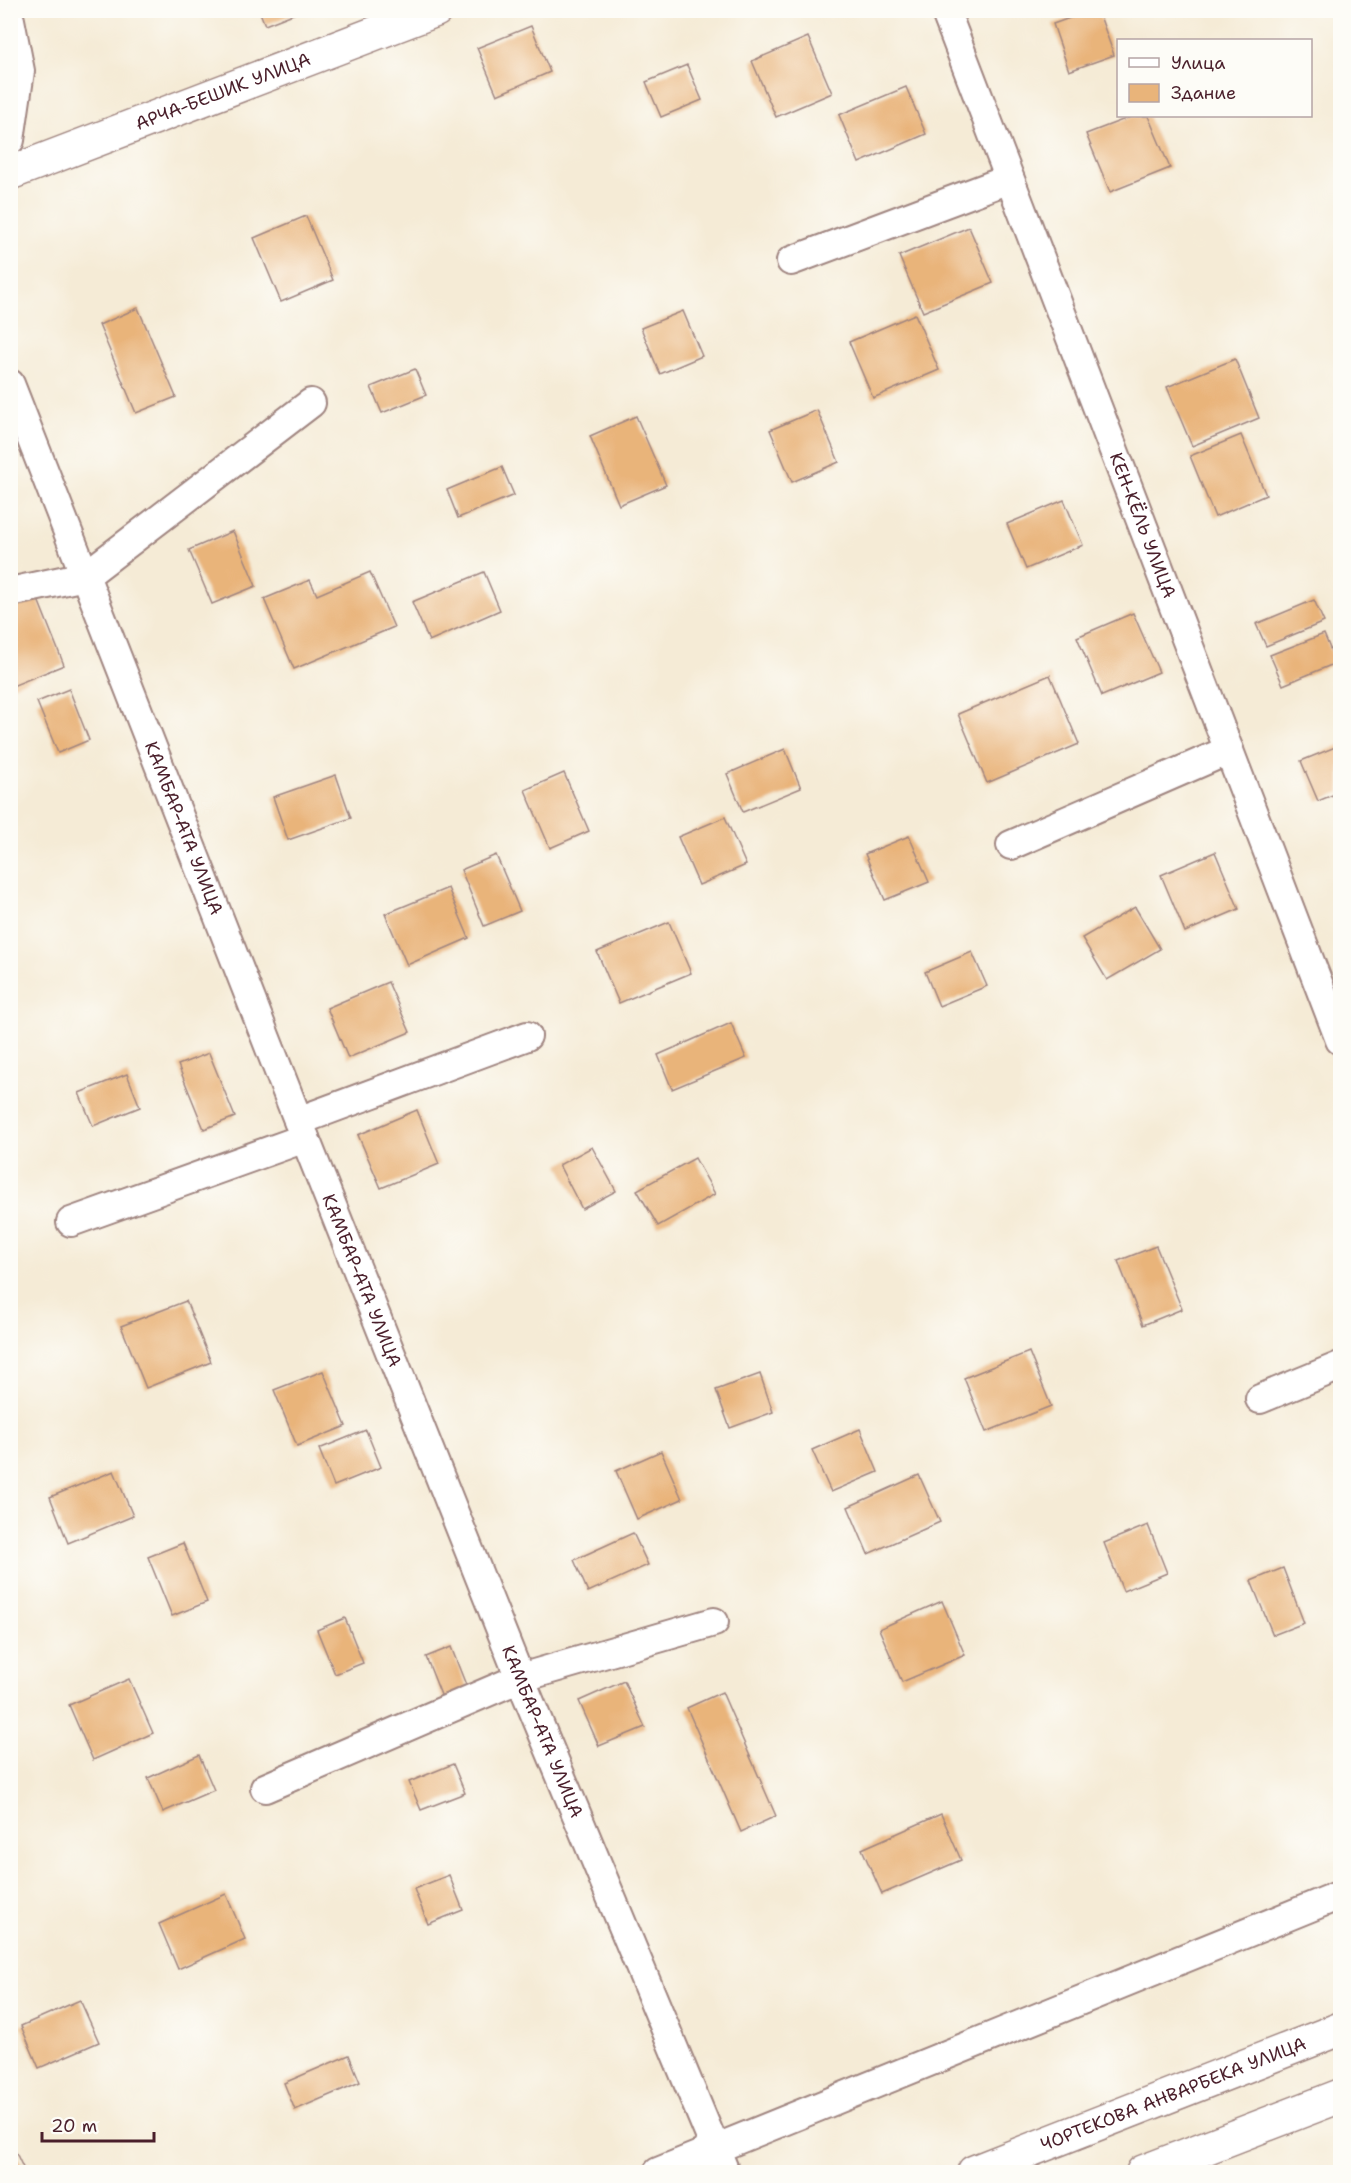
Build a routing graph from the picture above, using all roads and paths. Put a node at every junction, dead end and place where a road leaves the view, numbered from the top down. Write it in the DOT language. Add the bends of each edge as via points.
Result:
graph roads {
  1 [pos="436,10"];
  2 [pos="945,10"];
  3 [pos="10,20"];
  4 [pos="10,140"];
  5 [pos="10,173"];
  6 [pos="1010,179"];
  7 [pos="791,261"];
  8 [pos="10,384"];
  9 [pos="311,404"];
  10 [pos="85,576"];
  11 [pos="10,592"];
  12 [pos="1229,750"];
  13 [pos="1011,845"];
  14 [pos="527,1036"];
  15 [pos="1341,1040"];
  16 [pos="302,1129"];
  17 [pos="71,1222"];
  18 [pos="1341,1366"];
  19 [pos="1260,1399"];
  20 [pos="714,1622"];
  21 [pos="520,1678"];
  22 [pos="265,1788"];
  23 [pos="1341,1895"];
  24 [pos="1341,2029"];
  25 [pos="1341,2096"];
  26 [pos="721,2161"];
  27 [pos="658,2172"];
  28 [pos="974,2172"];
  29 [pos="1143,2172"];
  1 -- 5 [label="main road, АРЧА-БЕШИК УЛИЦА"];
  2 -- 6 [label="street, КЕН-КЁЛЬ УЛИЦА"];
  3 -- 4 [label="street" via="20,70"];
  6 -- 7 [label="street"];
  6 -- 12 [label="street, КЕН-КЁЛЬ УЛИЦА"];
  8 -- 10 [label="street, КАМБАР-АТА УЛИЦА"];
  9 -- 10 [label="street"];
  10 -- 11 [label="street"];
  10 -- 16 [label="street, КАМБАР-АТА УЛИЦА"];
  12 -- 13 [label="street"];
  12 -- 15 [label="street, КЕН-КЁЛЬ УЛИЦА"];
  14 -- 16 [label="street"];
  16 -- 17 [label="street"];
  16 -- 21 [label="street, КАМБАР-АТА УЛИЦА"];
  18 -- 19 [label="street"];
  20 -- 21 [label="street"];
  21 -- 22 [label="street"];
  21 -- 26 [label="street, КАМБАР-АТА УЛИЦА"];
  23 -- 26 [label="street"];
  24 -- 28 [label="main road, ЧОРТЕКОВА АНВАРБЕКА УЛИЦА"];
  25 -- 29 [label="main road"];
  26 -- 27 [label="street"];
}
